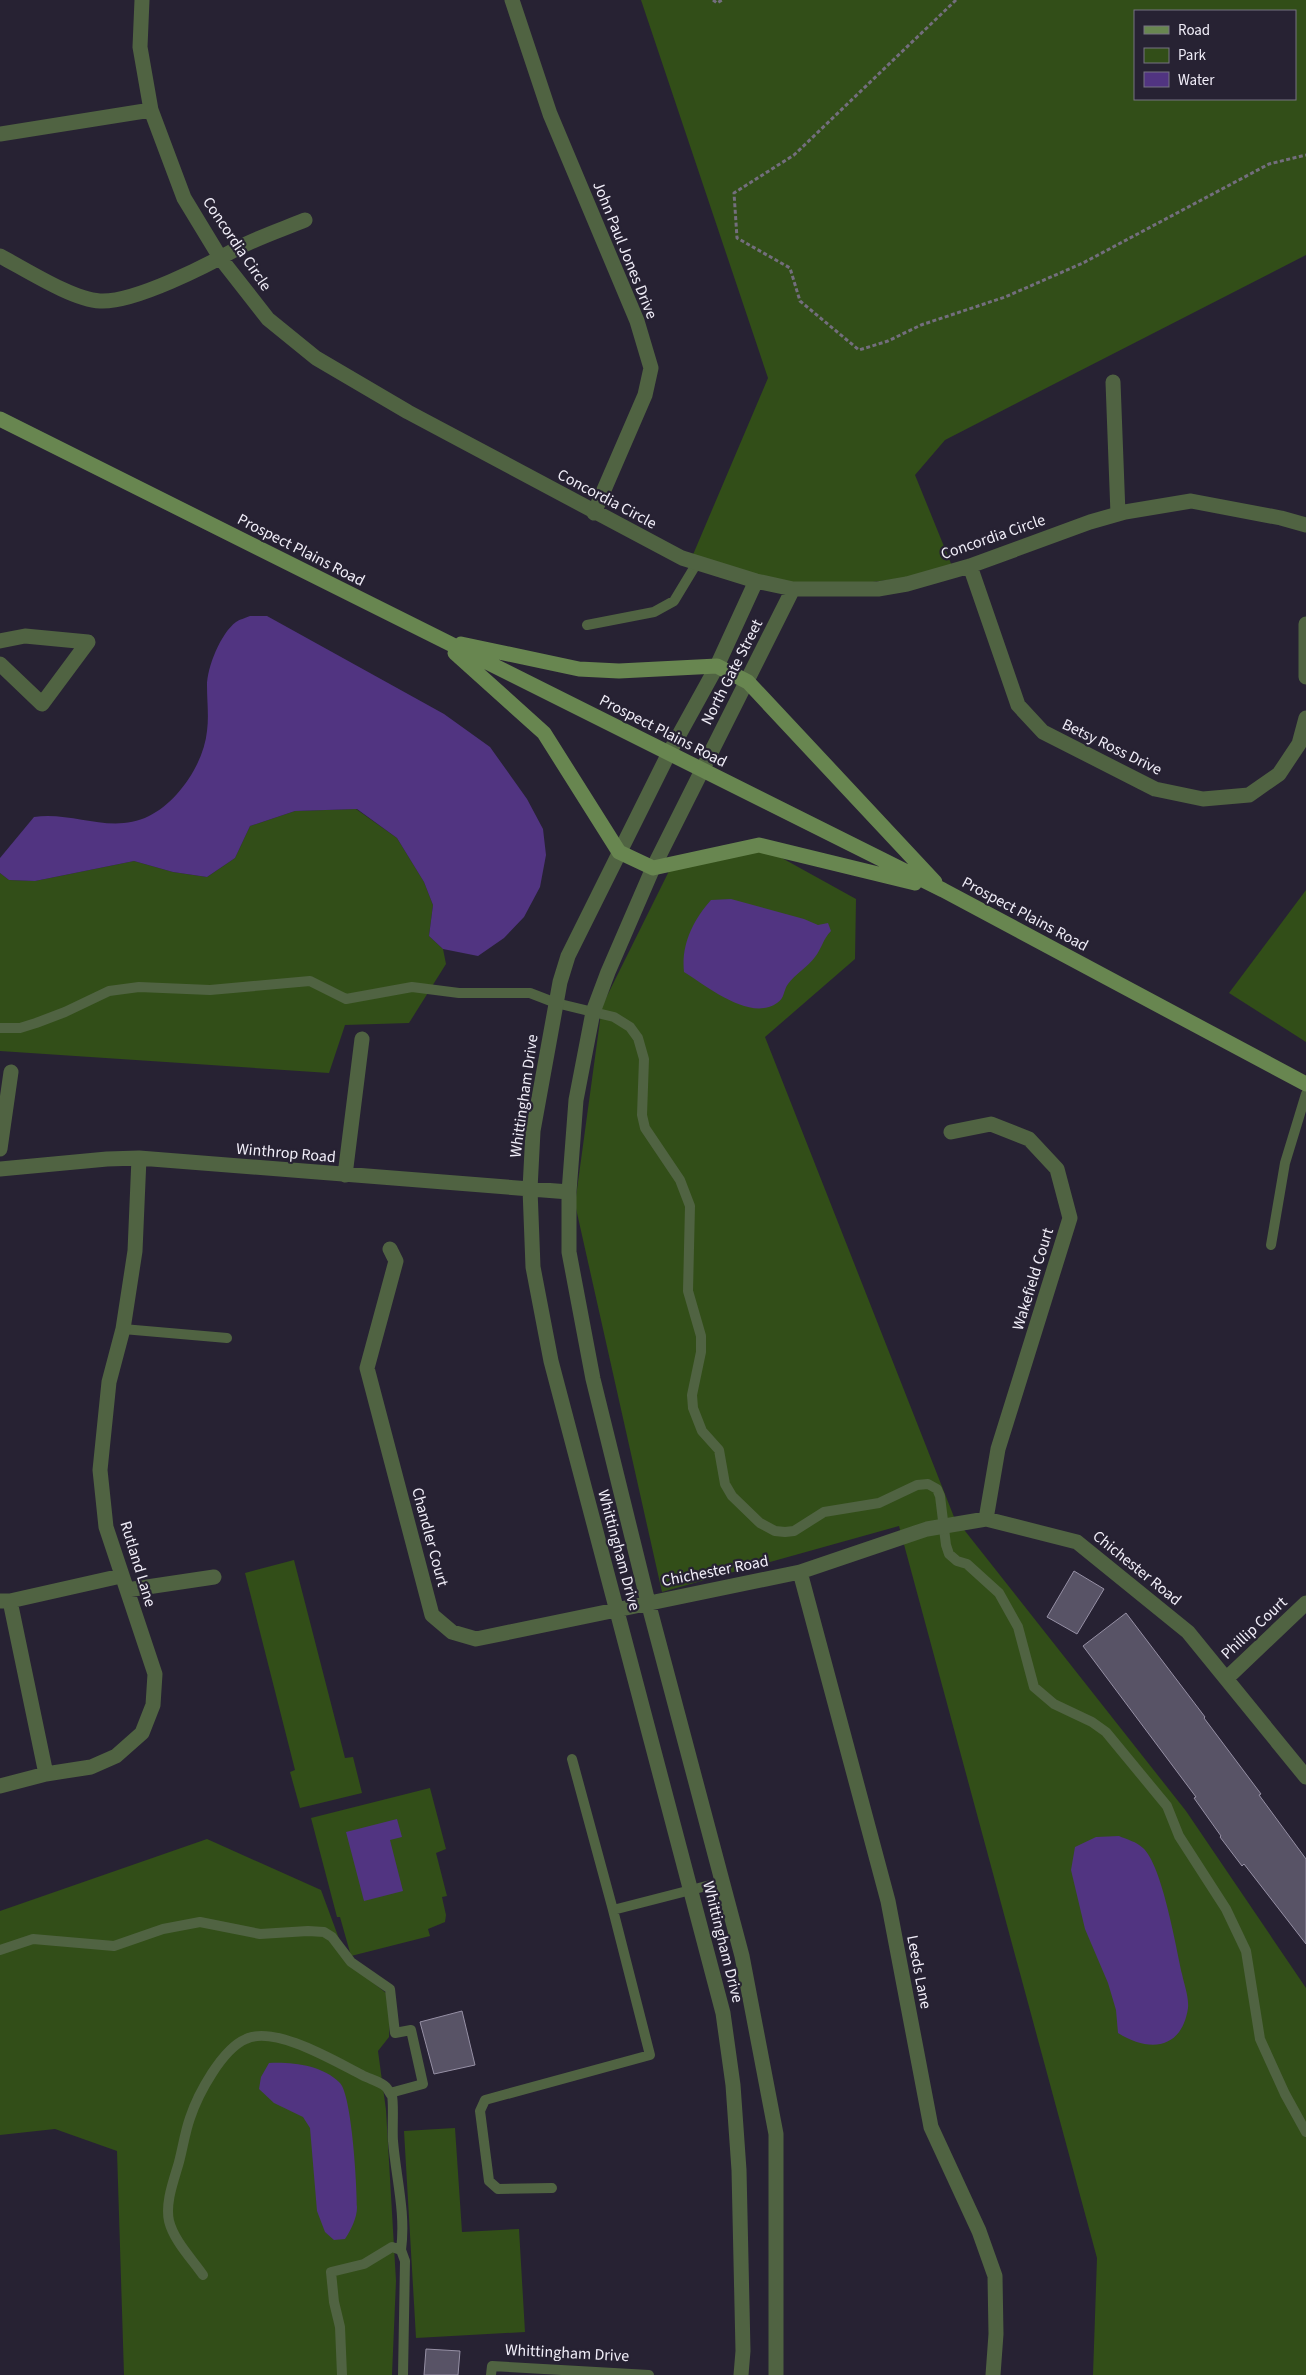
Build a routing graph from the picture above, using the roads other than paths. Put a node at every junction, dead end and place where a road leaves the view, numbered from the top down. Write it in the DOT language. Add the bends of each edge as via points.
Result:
graph roads {
  1 [pos="142,0"];
  2 [pos="512,0"];
  3 [pos="151,110"];
  4 [pos="0,134"];
  5 [pos="305,220"];
  6 [pos="0,256"];
  7 [pos="221,259"];
  8 [pos="1113,382"];
  9 [pos="0,419"];
  10 [pos="594,513"];
  11 [pos="1118,514"];
  12 [pos="1306,525"];
  13 [pos="697,563"];
  14 [pos="970,566"];
  15 [pos="756,581"];
  16 [pos="793,589"];
  17 [pos="1306,624"];
  18 [pos="587,625"];
  19 [pos="440,640"];
  20 [pos="0,641"];
  21 [pos="0,664"];
  22 [pos="717,666"];
  23 [pos="1306,677"];
  24 [pos="748,682"];
  25 [pos="1306,718"];
  26 [pos="669,753"];
  27 [pos="702,770"];
  28 [pos="619,852"];
  29 [pos="653,868"];
  30 [pos="943,890"];
  31 [pos="556,1003"];
  32 [pos="593,1012"];
  33 [pos="0,1028"];
  34 [pos="362,1039"];
  35 [pos="11,1072"];
  36 [pos="1306,1084"];
  37 [pos="1306,1094"];
  38 [pos="951,1132"];
  39 [pos="0,1149"];
  40 [pos="139,1158"];
  41 [pos="0,1169"];
  42 [pos="345,1175"];
  43 [pos="530,1189"];
  44 [pos="569,1192"];
  45 [pos="1271,1245"];
  46 [pos="390,1249"];
  47 [pos="123,1329"];
  48 [pos="227,1338"];
  49 [pos="986,1519"];
  50 [pos="944,1526"];
  51 [pos="800,1572"];
  52 [pos="214,1577"];
  53 [pos="124,1583"];
  54 [pos="5,1601"];
  55 [pos="648,1602"];
  56 [pos="1306,1603"];
  57 [pos="616,1609"];
  58 [pos="1227,1678"];
  59 [pos="572,1759"];
  60 [pos="46,1774"];
  61 [pos="1306,1777"];
  62 [pos="0,1786"];
  63 [pos="722,1882"];
  64 [pos="692,1890"];
  65 [pos="613,1910"];
  66 [pos="0,1950"];
  67 [pos="390,2093"];
  68 [pos="1306,2132"];
  69 [pos="552,2188"];
  70 [pos="401,2250"];
  71 [pos="203,2276"];
  72 [pos="342,2375"];
  73 [pos="404,2375"];
  74 [pos="491,2375"];
  75 [pos="649,2375"];
  76 [pos="741,2375"];
  77 [pos="776,2375"];
  78 [pos="993,2375"];
  1 -- 3 [label="street, Concordia Circle" via="140,47"];
  2 -- 10 [label="street, John Paul Jones Drive" via="550,114 637,321 651,368 645,395"];
  3 -- 4 [label="street"];
  3 -- 7 [label="street, Concordia Circle" via="184,198"];
  5 -- 7 [label="street"];
  6 -- 7 [label="street" via="82,297 100,301 120,299"];
  7 -- 10 [label="street, Concordia Circle" via="268,319 316,358"];
  8 -- 11 [label="street"];
  9 -- 19 [label="street, Prospect Plains Road"];
  10 -- 13 [label="street, Concordia Circle"];
  11 -- 12 [label="street, Concordia Circle" via="1191,501"];
  11 -- 14 [label="street, Concordia Circle"];
  13 -- 15 [label="street, Concordia Circle"];
  13 -- 18 [label="lane" via="674,601 654,612"];
  14 -- 16 [label="street, Concordia Circle" via="878,589"];
  14 -- 25 [label="street, Betsy Ross Drive" via="1018,705 1043,732 1155,789 1203,799 1249,795 1279,774 1299,744"];
  15 -- 16 [label="street, Concordia Circle"];
  15 -- 22 [label="street, North Gate Street"];
  16 -- 24 [label="street, North Gate Street"];
  17 -- 23 [label="street"];
  19 -- 22 [label="street" via="579,670"];
  19 -- 26 [label="street, Prospect Plains Road"];
  19 -- 28 [label="street" via="544,733"];
  20 -- 21 [label="street" via="25,636 88,642 42,704"];
  22 -- 24 [label="street"];
  22 -- 26 [label="street, North Gate Street"];
  24 -- 27 [label="street, North Gate Street"];
  24 -- 30 [label="street"];
  26 -- 27 [label="street, Prospect Plains Road"];
  26 -- 28 [label="street, Whittingham Drive"];
  27 -- 29 [label="street, Whittingham Drive"];
  27 -- 30 [label="street, Prospect Plains Road"];
  28 -- 29 [label="street"];
  28 -- 31 [label="street, Whittingham Drive" via="568,956"];
  29 -- 30 [label="street" via="759,845"];
  29 -- 32 [label="street, Whittingham Drive"];
  30 -- 36 [label="street, Prospect Plains Road"];
  31 -- 32 [label="lane"];
  31 -- 33 [label="lane" via="530,993 459,993 412,987 346,999 310,980 210,990 139,988 109,991 36,1023 20,1028"];
  31 -- 43 [label="street, Whittingham Drive" via="533,1131"];
  32 -- 44 [label="street, Whittingham Drive" via="576,1100"];
  32 -- 50 [label="lane" via="614,1017 630,1027 638,1038 644,1059 642,1114 646,1128 680,1180 690,1206 688,1291 702,1336 692,1395 693,1408 702,1431 719,1450 725,1484 732,1496 760,1523 785,1532 794,1531 824,1512 879,1503 910,1487 928,1484 937,1489 940,1496"];
  34 -- 42 [label="street"];
  35 -- 39 [label="street"];
  37 -- 45 [label="lane" via="1285,1164"];
  38 -- 49 [label="street, Wakefield Court" via="991,1124 1029,1139 1057,1169 1070,1218 998,1449"];
  40 -- 41 [label="street, Winthrop Road" via="107,1158"];
  40 -- 42 [label="street, Winthrop Road"];
  40 -- 47 [label="street, Rutland Lane" via="135,1251"];
  42 -- 43 [label="street, Winthrop Road"];
  43 -- 44 [label="street, Winthrop Road"];
  43 -- 57 [label="street, Whittingham Drive" via="533,1267 551,1361"];
  44 -- 55 [label="street, Whittingham Drive" via="569,1252 593,1379"];
  46 -- 57 [label="street, Chandler Court" via="396,1261 367,1368 432,1615 452,1632 476,1639"];
  47 -- 48 [label="lane"];
  47 -- 53 [label="street, Rutland Lane" via="109,1382 100,1470 106,1528"];
  49 -- 50 [label="street, Chichester Road"];
  49 -- 58 [label="street, Chichester Road" via="1077,1542 1188,1632"];
  50 -- 51 [label="street, Chichester Road" via="927,1528"];
  50 -- 68 [label="lane" via="949,1554 999,1593 1008,1608 1024,1645 1034,1686 1054,1704 1106,1732 1167,1806 1179,1836 1226,1909 1246,1951 1260,2040"];
  51 -- 55 [label="street, Chichester Road"];
  51 -- 78 [label="street, Leeds Lane" via="888,1901 931,2127 995,2276"];
  52 -- 53 [label="street"];
  53 -- 54 [label="street"];
  53 -- 60 [label="street, Rutland Lane" via="155,1674 153,1706 142,1733 116,1756 91,1767"];
  54 -- 60 [label="street"];
  55 -- 57 [label="street, Chandler Court"];
  55 -- 63 [label="street, Whittingham Drive"];
  56 -- 58 [label="street, Phillip Court"];
  57 -- 64 [label="street, Whittingham Drive"];
  58 -- 61 [label="street, Chichester Road"];
  59 -- 65 [label="lane"];
  60 -- 62 [label="street, Rutland Lane"];
  63 -- 64 [label="lane"];
  63 -- 77 [label="street, Whittingham Drive" via="742,1956 776,2134"];
  64 -- 65 [label="lane"];
  64 -- 76 [label="street, Whittingham Drive" via="723,2013 733,2085 739,2170"];
  65 -- 69 [label="lane" via="650,2055 485,2100 480,2111 489,2181 498,2189"];
  66 -- 67 [label="lane" via="33,1939 114,1946 163,1929 200,1922 260,1934 324,1932 332,1937 351,1962 390,1989 396,2033 411,2030 423,2084"];
  67 -- 70 [label="lane" via="393,2099 392,2141 402,2202"];
  67 -- 71 [label="lane" via="387,2087 332,2057 279,2039 246,2038 232,2048 217,2066 190,2117 168,2208 173,2233"];
  70 -- 72 [label="lane" via="392,2246 364,2264 332,2272 340,2327"];
  70 -- 73 [label="lane" via="405,2261"];
  74 -- 75 [label="lane, Whittingham Drive" via="492,2366"];
}
